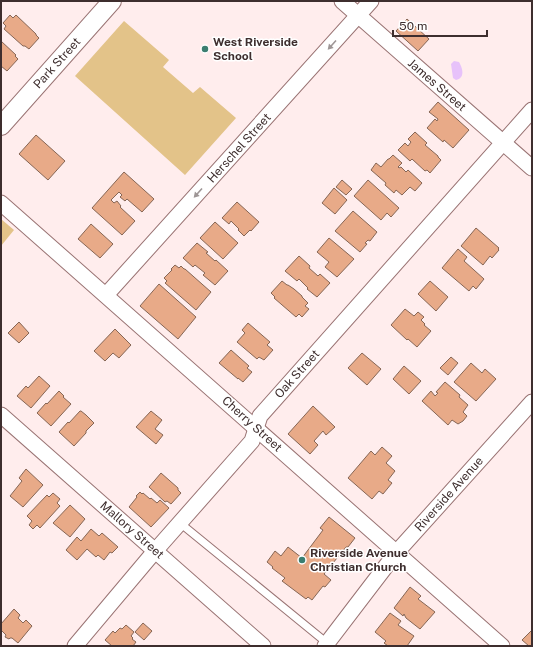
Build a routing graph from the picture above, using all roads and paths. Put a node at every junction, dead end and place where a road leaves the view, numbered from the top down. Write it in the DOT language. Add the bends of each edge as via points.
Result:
graph roads {
  1 [pos="112,1"];
  2 [pos="342,1"];
  3 [pos="371,1"];
  4 [pos="358,16"];
  5 [pos="532,110"];
  6 [pos="1,126"];
  7 [pos="503,142"];
  8 [pos="532,168"];
  9 [pos="1,203"];
  10 [pos="106,295"];
  11 [pos="532,402"];
  12 [pos="1,415"];
  13 [pos="256,428"];
  14 [pos="180,523"];
  15 [pos="155,551"];
  16 [pos="396,553"];
  17 [pos="326,645"];
  18 [pos="75,646"];
  19 [pos="263,646"];
  20 [pos="502,646"];
  1 -- 6 [label="street, Park Street"];
  2 -- 4 [label="street, James Street"];
  3 -- 4 [label="street, Herschel Street"];
  4 -- 7 [label="street, James Street"];
  4 -- 10 [label="street, Herschel Street, one-way"];
  5 -- 7 [label="street, Oak Street"];
  7 -- 8 [label="street, James Street"];
  7 -- 13 [label="street, Oak Street" via="260,416"];
  9 -- 10 [label="street, Cherry Street"];
  10 -- 13 [label="street, Cherry Street"];
  11 -- 16 [label="street, Riverside Avenue"];
  12 -- 15 [label="street, Mallory Street"];
  13 -- 14 [label="street, Oak Street" via="252,441"];
  13 -- 16 [label="street, Cherry Street"];
  14 -- 15 [label="street, Oak Street"];
  14 -- 17 [label="lane"];
  15 -- 18 [label="street, Oak Street"];
  15 -- 19 [label="street, Mallory Street"];
  16 -- 17 [label="street, Riverside Avenue"];
  16 -- 20 [label="street, Cherry Street"];
}
